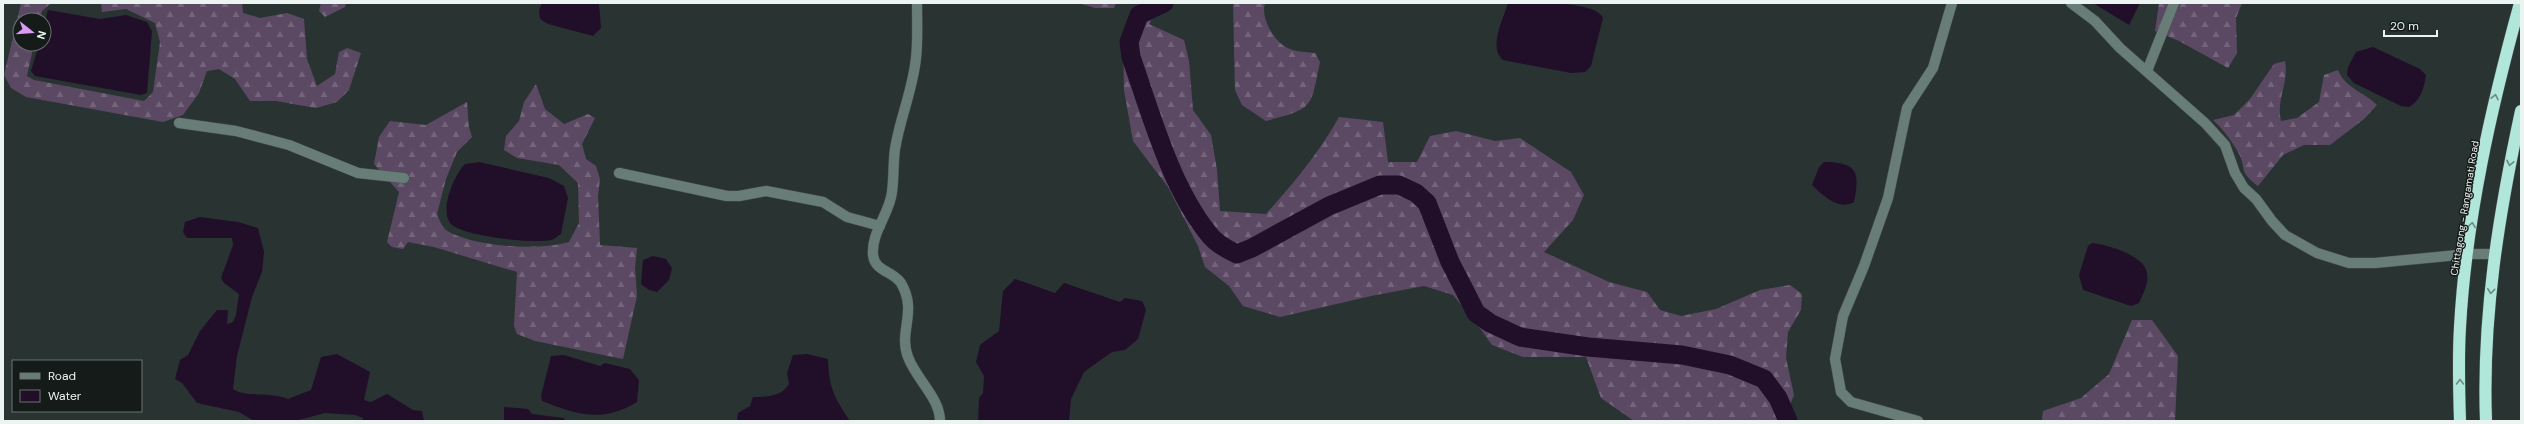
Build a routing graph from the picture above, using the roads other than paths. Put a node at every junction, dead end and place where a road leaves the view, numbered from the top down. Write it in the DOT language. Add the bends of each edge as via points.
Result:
graph roads {
  1 [pos="917,3"];
  2 [pos="1952,3"];
  3 [pos="2071,3"];
  4 [pos="2174,3"];
  5 [pos="2520,3"];
  6 [pos="2147,71"];
  7 [pos="2521,111"];
  8 [pos="179,123"];
  9 [pos="619,173"];
  10 [pos="404,178"];
  11 [pos="880,226"];
  12 [pos="2468,254"];
  13 [pos="2495,254"];
  14 [pos="940,421"];
  15 [pos="1918,421"];
  16 [pos="2460,421"];
  17 [pos="2486,421"];
  1 -- 11 [label="street" via="916,57 895,147 892,192"];
  2 -- 15 [label="street" via="1934,68 1908,108 1888,198 1843,316 1835,359 1841,392 1851,402"];
  3 -- 6 [label="street" via="2095,21 2120,48"];
  4 -- 6 [label="street"];
  12 -- 5 [label="highway, Chittagong - Rangamati Road, one-way" via="2479,175 2500,76"];
  6 -- 12 [label="street" via="2205,123 2225,145 2238,179 2285,235 2317,253 2349,263"];
  7 -- 13 [label="highway, one-way"];
  8 -- 10 [label="street" via="236,131 289,145 358,173"];
  9 -- 11 [label="street" via="727,196 766,191 823,202 847,217"];
  11 -- 14 [label="street" via="873,249 875,264 895,276 906,293 909,304 907,356 934,399"];
  12 -- 13 [label="street"];
  16 -- 12 [label="highway, Chittagong - Rangamati Road, one-way" via="2460,327"];
  13 -- 17 [label="highway, one-way" via="2487,327"];
}
